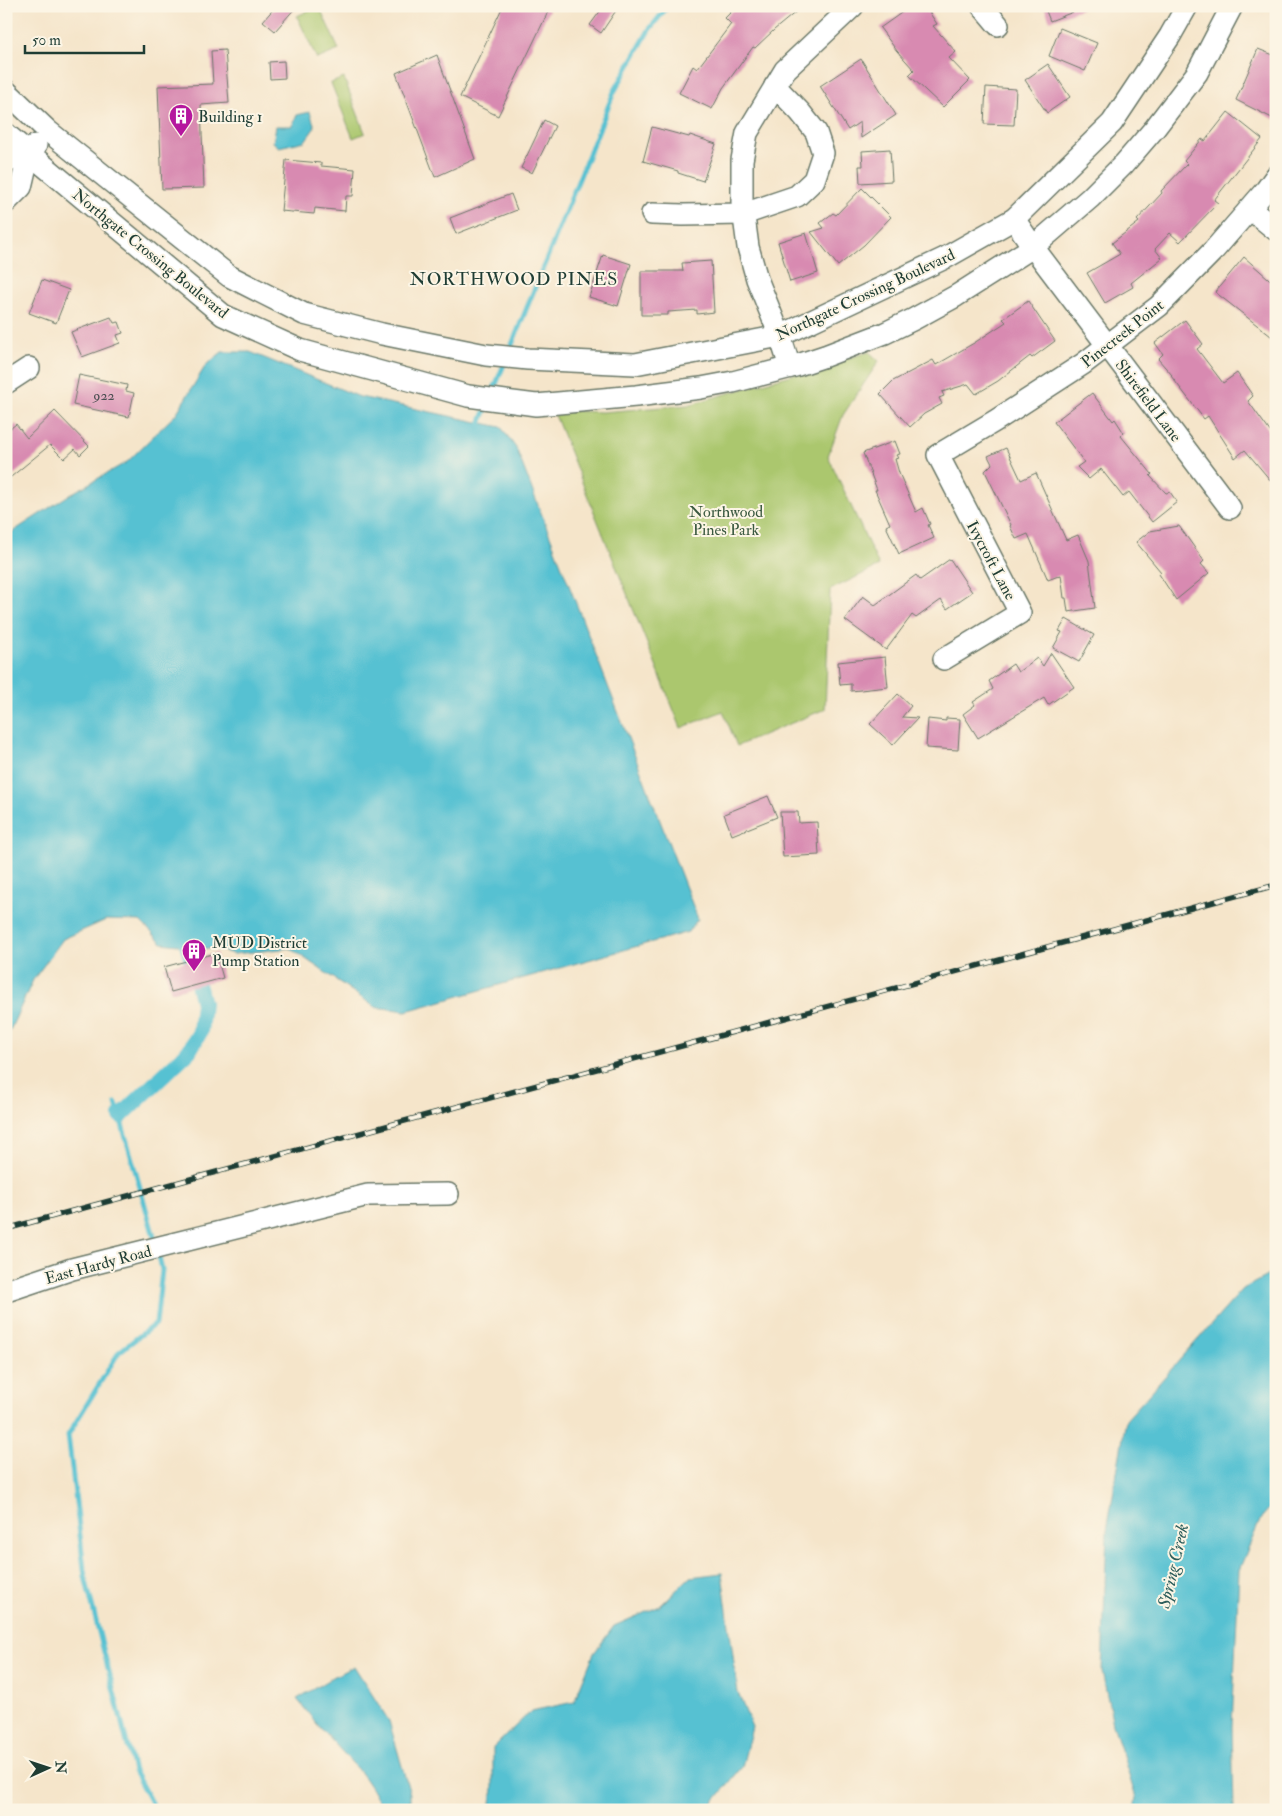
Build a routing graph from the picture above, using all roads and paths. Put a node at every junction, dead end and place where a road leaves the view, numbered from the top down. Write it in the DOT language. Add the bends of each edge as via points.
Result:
graph roads {
  1 [pos="853,6"];
  2 [pos="982,6"];
  3 [pos="1186,6"];
  4 [pos="1225,9"];
  5 [pos="998,25"];
  6 [pos="775,86"];
  7 [pos="6,91"];
  8 [pos="48,131"];
  9 [pos="6,134"];
  10 [pos="29,153"];
  11 [pos="6,162"];
  12 [pos="1276,176"];
  13 [pos="6,202"];
  14 [pos="1250,209"];
  15 [pos="652,214"];
  16 [pos="744,214"];
  17 [pos="1014,219"];
  18 [pos="1276,230"];
  19 [pos="1033,247"];
  20 [pos="780,336"];
  21 [pos="1108,346"];
  22 [pos="790,367"];
  23 [pos="29,368"];
  24 [pos="6,383"];
  25 [pos="938,455"];
  26 [pos="1230,508"];
  27 [pos="944,659"];
  28 [pos="448,1194"];
  29 [pos="6,1290"];
  1 -- 6 [label="street" via="785,70"];
  2 -- 5 [label="street"];
  3 -- 17 [label="street, Northgate Crossing Boulevard" via="1170,36 1112,123"];
  4 -- 19 [label="street, Northgate Crossing Boulevard" via="1197,73 1155,128 1090,198"];
  6 -- 16 [label="street" via="747,133 742,160"];
  6 -- 16 [label="street" via="816,132 823,153 814,180 797,196"];
  7 -- 8 [label="street, Northgate Crossing Boulevard"];
  8 -- 10 [label="street"];
  8 -- 20 [label="street, Northgate Crossing Boulevard" via="229,276 304,314 486,355 635,364"];
  9 -- 10 [label="street, Northgate Crossing Boulevard"];
  10 -- 11 [label="street"];
  10 -- 13 [label="street" via="21,187"];
  10 -- 22 [label="street, Northgate Crossing Boulevard" via="223,314 300,350 468,396 536,405 692,389"];
  12 -- 14 [label="street, Pinecreek Point"];
  14 -- 18 [label="street"];
  14 -- 21 [label="street, Pinecreek Point" via="1159,306"];
  15 -- 16 [label="street"];
  16 -- 20 [label="street" via="748,247 757,279"];
  17 -- 19 [label="street, Shirefield Lane"];
  17 -- 20 [label="street, Northgate Crossing Boulevard" via="945,258"];
  19 -- 21 [label="street, Shirefield Lane"];
  19 -- 22 [label="street, Northgate Crossing Boulevard" via="914,319 885,333"];
  20 -- 22 [label="street"];
  21 -- 25 [label="street, Pinecreek Point"];
  21 -- 26 [label="street, Shirefield Lane"];
  23 -- 24 [label="street"];
  25 -- 27 [label="street, Ivycroft Lane" via="1020,613"];
  28 -- 29 [label="street, East Hardy Road" via="368,1195 72,1269"];
}
